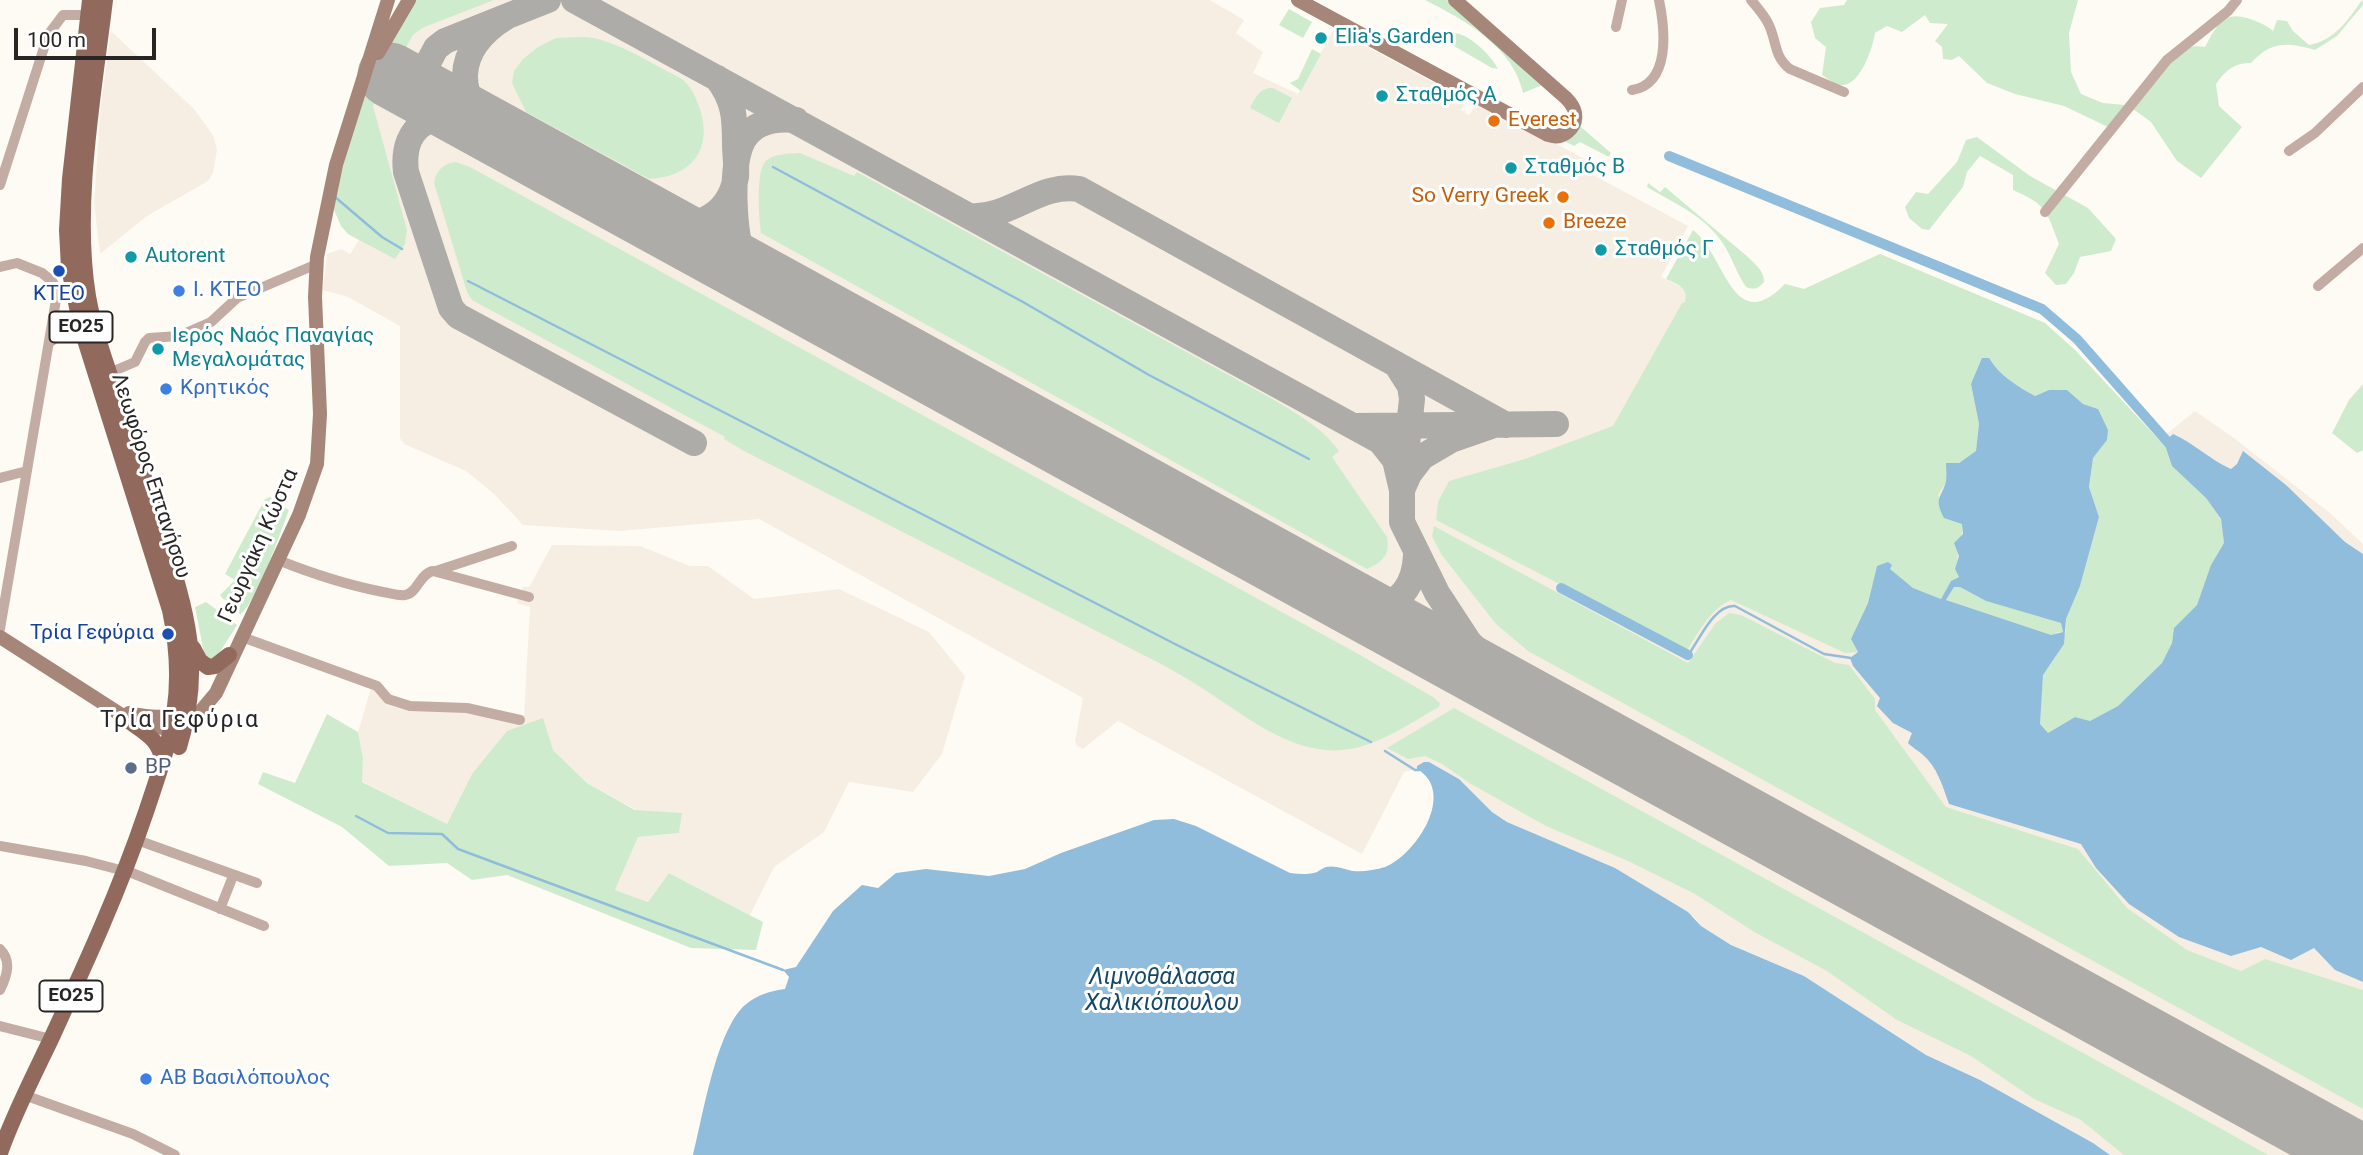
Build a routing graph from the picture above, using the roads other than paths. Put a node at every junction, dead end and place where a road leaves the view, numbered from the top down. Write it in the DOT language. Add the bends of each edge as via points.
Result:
graph roads {
  1 [pos="105,0"];
  2 [pos="400,0"];
  3 [pos="409,0"];
  4 [pos="1298,0"];
  5 [pos="1455,0"];
  6 [pos="1622,0"];
  7 [pos="1659,0"];
  8 [pos="1751,0"];
  9 [pos="2237,0"];
  10 [pos="386,4"];
  11 [pos="89,8"];
  12 [pos="1615,27"];
  13 [pos="2363,87"];
  14 [pos="1632,90"];
  15 [pos="358,92"];
  16 [pos="1844,92"];
  17 [pos="2289,151"];
  18 [pos="0,185"];
  19 [pos="2045,212"];
  20 [pos="2363,248"];
  21 [pos="317,264"];
  22 [pos="0,267"];
  23 [pos="2318,286"];
  24 [pos="88,325"];
  25 [pos="49,343"];
  26 [pos="109,373"];
  27 [pos="27,471"];
  28 [pos="0,478"];
  29 [pos="512,546"];
  30 [pos="278,560"];
  31 [pos="436,571"];
  32 [pos="529,597"];
  33 [pos="0,629"];
  34 [pos="0,637"];
  35 [pos="190,638"];
  36 [pos="236,645"];
  37 [pos="114,709"];
  38 [pos="177,716"];
  39 [pos="520,720"];
  40 [pos="130,722"];
  41 [pos="162,769"];
  42 [pos="138,839"];
  43 [pos="0,846"];
  44 [pos="124,871"];
  45 [pos="233,876"];
  46 [pos="257,883"];
  47 [pos="220,909"];
  48 [pos="264,926"];
  49 [pos="0,949"];
  50 [pos="0,990"];
  51 [pos="0,1026"];
  52 [pos="51,1039"];
  53 [pos="24,1095"];
  54 [pos="0,1153"];
  55 [pos="175,1155"];
  1 -- 24 [label="main road, Λεωφόρος Επτανήσου / ΕΟ25" via="85,202"];
  2 -- 10 [label="main road, Γεωργάκη Κώστα"];
  3 -- 15 [label="main road, Γεωργάκη Κώστα"];
  4 -- 5 [label="main road" via="1548,135 1566,134 1575,117 1566,98"];
  6 -- 12 [label="street"];
  7 -- 14 [label="street" via="1663,28 1658,71 1647,85"];
  8 -- 16 [label="street" via="1769,24 1783,64"];
  9 -- 19 [label="street" via="2167,60"];
  10 -- 15 [label="main road, Γεωργάκη Κώστα"];
  11 -- 18 [label="street" via="63,15 48,35"];
  11 -- 24 [label="main road, Λεωφόρος Επτανήσου / ΕΟ25" via="68,230 72,285"];
  13 -- 17 [label="street"];
  15 -- 21 [label="main road, Γεωργάκη Κώστα" via="331,183"];
  20 -- 23 [label="street"];
  21 -- 26 [label="street" via="237,298 211,322 179,336 149,338 135,362"];
  21 -- 30 [label="main road, Γεωργάκη Κώστα" via="320,447 310,489"];
  22 -- 25 [label="street" via="17,263 52,281 56,300"];
  24 -- 25 [label="street"];
  24 -- 26 [label="main road, Λεωφόρος Επτανήσου / ΕΟ25"];
  24 -- 38 [label="main road, Λεωφόρος Επτανήσου / ΕΟ25" via="170,610 177,651"];
  25 -- 27 [label="street"];
  26 -- 35 [label="main road, Λεωφόρος Επτανήσου / ΕΟ25" via="176,578"];
  27 -- 28 [label="street"];
  27 -- 33 [label="street"];
  29 -- 31 [label="street"];
  30 -- 31 [label="street" via="359,588 402,595 412,592 426,572"];
  30 -- 36 [label="main road, Γεωργάκη Κώστα"];
  31 -- 32 [label="street"];
  34 -- 37 [label="main road"];
  35 -- 36 [label="main road" via="205,666 215,666"];
  35 -- 38 [label="main road, Λεωφόρος Επτανήσου / ΕΟ25" via="192,678"];
  36 -- 38 [label="main road, Γεωργάκη Κώστα" via="204,695"];
  36 -- 39 [label="street" via="377,686 390,701 467,708"];
  37 -- 38 [label="main road" via="142,717"];
  37 -- 40 [label="main road"];
  38 -- 40 [label="main road" via="141,726"];
  38 -- 41 [label="main road, ΕΟ25"];
  38 -- 42 [label="main road, ΕΟ25" via="161,794"];
  40 -- 41 [label="main road" via="155,741"];
  41 -- 42 [label="main road, ΕΟ25"];
  42 -- 44 [label="main road, ΕΟ25"];
  42 -- 45 [label="street"];
  43 -- 44 [label="street"];
  44 -- 47 [label="street"];
  44 -- 52 [label="main road, ΕΟ25"];
  45 -- 46 [label="street"];
  45 -- 47 [label="street"];
  47 -- 48 [label="street"];
  49 -- 50 [label="street" via="8,961"];
  51 -- 52 [label="street"];
  52 -- 53 [label="main road, ΕΟ25"];
  53 -- 54 [label="main road, ΕΟ25"];
  53 -- 55 [label="street" via="133,1134"];
}
